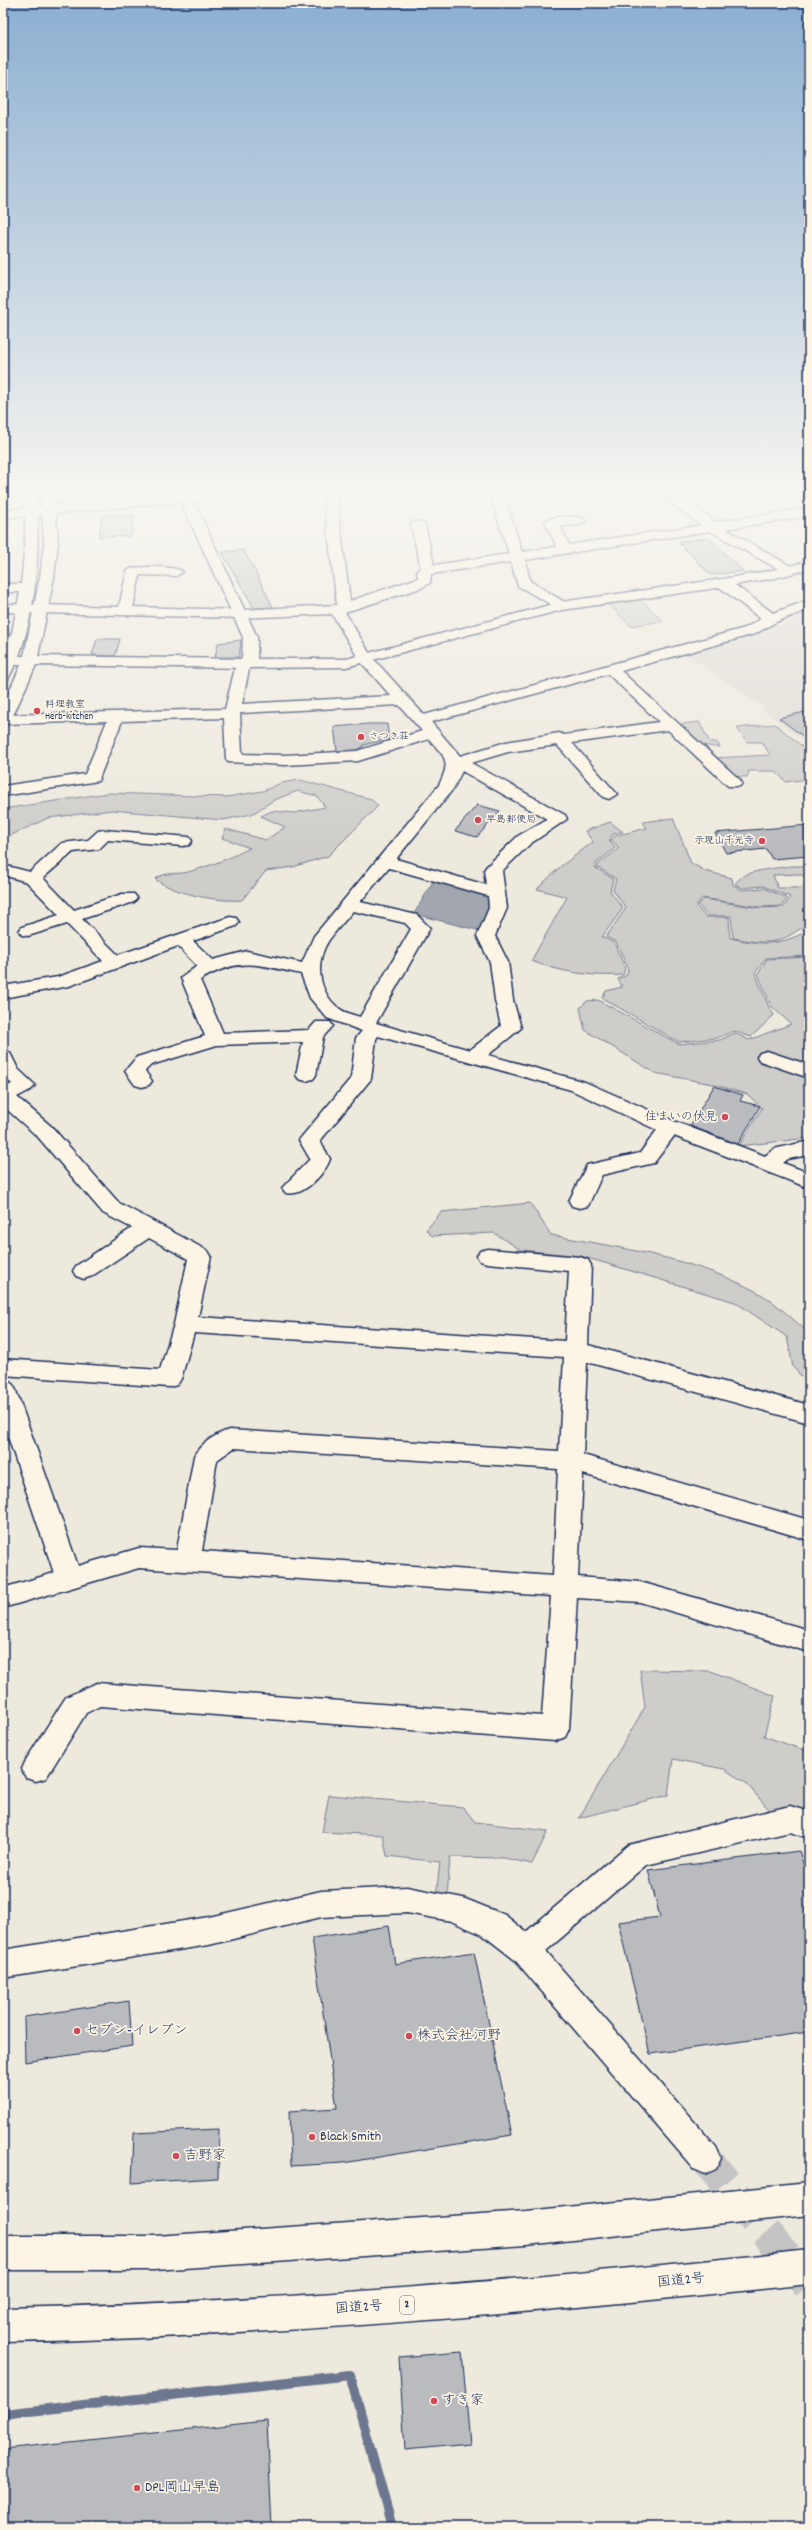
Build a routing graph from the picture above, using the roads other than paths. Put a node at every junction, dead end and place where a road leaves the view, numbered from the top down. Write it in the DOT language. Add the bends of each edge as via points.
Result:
graph roads {
  1 [pos="23,611"];
  2 [pos="40,611"];
  3 [pos="85,611"];
  4 [pos="238,611"];
  5 [pos="289,611"];
  6 [pos="342,611"];
  7 [pos="542,611"];
  8 [pos="760,611"];
  9 [pos="791,611"];
  10 [pos="125,612"];
  11 [pos="239,614"];
  12 [pos="771,619"];
  13 [pos="365,658"];
  14 [pos="7,661"];
  15 [pos="30,661"];
  16 [pos="246,664"];
  17 [pos="612,670"];
  18 [pos="3,676"];
  19 [pos="404,700"];
  20 [pos="233,711"];
  21 [pos="116,717"];
  22 [pos="3,719"];
  23 [pos="671,725"];
  24 [pos="428,726"];
  25 [pos="559,738"];
  26 [pos="456,763"];
  27 [pos="734,783"];
  28 [pos="3,791"];
  29 [pos="609,794"];
  30 [pos="183,841"];
  31 [pos="385,862"];
  32 [pos="3,870"];
  33 [pos="33,878"];
  34 [pos="496,893"];
  35 [pos="128,898"];
  36 [pos="349,905"];
  37 [pos="70,917"];
  38 [pos="230,922"];
  39 [pos="28,931"];
  40 [pos="180,939"];
  41 [pos="115,963"];
  42 [pos="209,967"];
  43 [pos="310,970"];
  44 [pos="3,992"];
  45 [pos="334,1014"];
  46 [pos="370,1027"];
  47 [pos="314,1036"];
  48 [pos="216,1039"];
  49 [pos="3,1056"];
  50 [pos="767,1056"];
  51 [pos="473,1057"];
  52 [pos="809,1072"];
  53 [pos="306,1074"];
  54 [pos="142,1082"];
  55 [pos="669,1127"];
  56 [pos="809,1148"];
  57 [pos="768,1165"];
  58 [pos="809,1181"];
  59 [pos="293,1188"];
  60 [pos="580,1201"];
  61 [pos="148,1228"];
  62 [pos="488,1256"];
  63 [pos="84,1271"];
  64 [pos="185,1324"];
  65 [pos="575,1350"];
  66 [pos="3,1368"];
  67 [pos="3,1388"];
  68 [pos="809,1414"];
  69 [pos="571,1461"];
  70 [pos="809,1530"];
  71 [pos="188,1560"];
  72 [pos="70,1578"];
  73 [pos="565,1587"];
  74 [pos="3,1598"];
  75 [pos="809,1641"];
  76 [pos="36,1769"];
  77 [pos="809,1825"];
  78 [pos="526,1950"];
  79 [pos="3,1964"];
  80 [pos="704,2158"];
  81 [pos="809,2199"];
  82 [pos="3,2253"];
  83 [pos="809,2268"];
  84 [pos="3,2325"];
  1 -- 14 [label="main road"];
  2 -- 15 [label="main road"];
  3 -- 10 [label="main road"];
  4 -- 11 [label="main road"];
  5 -- 11 [label="main road"];
  6 -- 13 [label="main road"];
  7 -- 13 [label="main road"];
  8 -- 12 [label="main road"];
  9 -- 12 [label="main road"];
  10 -- 11 [label="main road"];
  11 -- 16 [label="main road" via="250,637"];
  12 -- 17 [label="main road" via="750,631"];
  13 -- 16 [label="main road" via="346,663"];
  13 -- 19 [label="main road"];
  14 -- 15 [label="main road"];
  14 -- 18 [label="main road"];
  15 -- 16 [label="main road"];
  15 -- 22 [label="main road"];
  16 -- 20 [label="main road"];
  17 -- 23 [label="main road"];
  17 -- 24 [label="main road"];
  19 -- 20 [label="main road"];
  19 -- 24 [label="main road"];
  20 -- 21 [label="main road"];
  20 -- 24 [label="main road" via="234,759 285,760 358,756"];
  21 -- 22 [label="main road"];
  21 -- 28 [label="main road" via="92,778"];
  23 -- 25 [label="main road"];
  23 -- 27 [label="main road"];
  24 -- 26 [label="main road"];
  25 -- 26 [label="main road" via="506,746"];
  25 -- 29 [label="main road"];
  26 -- 31 [label="main road" via="447,786"];
  26 -- 34 [label="main road" via="559,819 524,840 493,870"];
  30 -- 33 [label="main road" via="104,835 93,845 68,847"];
  31 -- 34 [label="main road"];
  31 -- 36 [label="main road"];
  32 -- 33 [label="main road"];
  33 -- 37 [label="main road"];
  34 -- 51 [label="main road" via="498,908 486,936 499,962 511,1028"];
  35 -- 37 [label="main road"];
  36 -- 43 [label="main road" via="320,940"];
  36 -- 46 [label="main road" via="411,919 421,928"];
  37 -- 39 [label="main road"];
  37 -- 41 [label="main road"];
  38 -- 40 [label="main road"];
  40 -- 41 [label="main road"];
  40 -- 42 [label="main road"];
  41 -- 44 [label="main road" via="62,982"];
  42 -- 43 [label="main road" via="247,957"];
  42 -- 48 [label="main road" via="190,978"];
  43 -- 45 [label="main road" via="310,978 319,998"];
  45 -- 46 [label="main road"];
  45 -- 47 [label="main road"];
  46 -- 51 [label="main road"];
  46 -- 59 [label="main road" via="366,1038 361,1079 308,1140 320,1159"];
  47 -- 48 [label="main road"];
  47 -- 53 [label="main road"];
  48 -- 54 [label="main road" via="144,1061 136,1071"];
  49 -- 61 [label="main road" via="10,1072 25,1085 4,1096 45,1132 111,1208"];
  50 -- 52 [label="main road"];
  51 -- 55 [label="main road" via="578,1086"];
  55 -- 57 [label="main road"];
  55 -- 60 [label="main road" via="647,1158 594,1170"];
  56 -- 57 [label="main road" via="781,1154"];
  57 -- 58 [label="main road"];
  61 -- 63 [label="main road"];
  61 -- 64 [label="main road" via="200,1256"];
  62 -- 65 [label="main road" via="580,1265"];
  64 -- 65 [label="main road"];
  64 -- 66 [label="main road" via="169,1378"];
  65 -- 68 [label="main road"];
  65 -- 69 [label="main road"];
  67 -- 72 [label="main road"];
  69 -- 70 [label="main road"];
  69 -- 71 [label="main road" via="229,1440 206,1456"];
  69 -- 73 [label="main road"];
  71 -- 72 [label="main road" via="139,1558"];
  71 -- 73 [label="main road"];
  72 -- 74 [label="main road"];
  73 -- 75 [label="main road" via="640,1592"];
  73 -- 76 [label="main road" via="555,1729 98,1694 76,1705"];
  77 -- 78 [label="main road" via="790,1819 638,1854"];
  78 -- 79 [label="main road" via="494,1925 453,1908 407,1900 321,1904 209,1931"];
  78 -- 80 [label="main road"];
  81 -- 82 [label="main road" via="526,2228 178,2251"];
  83 -- 84 [label="main road, 国道2号 / 2" via="524,2297 121,2324"];
}
